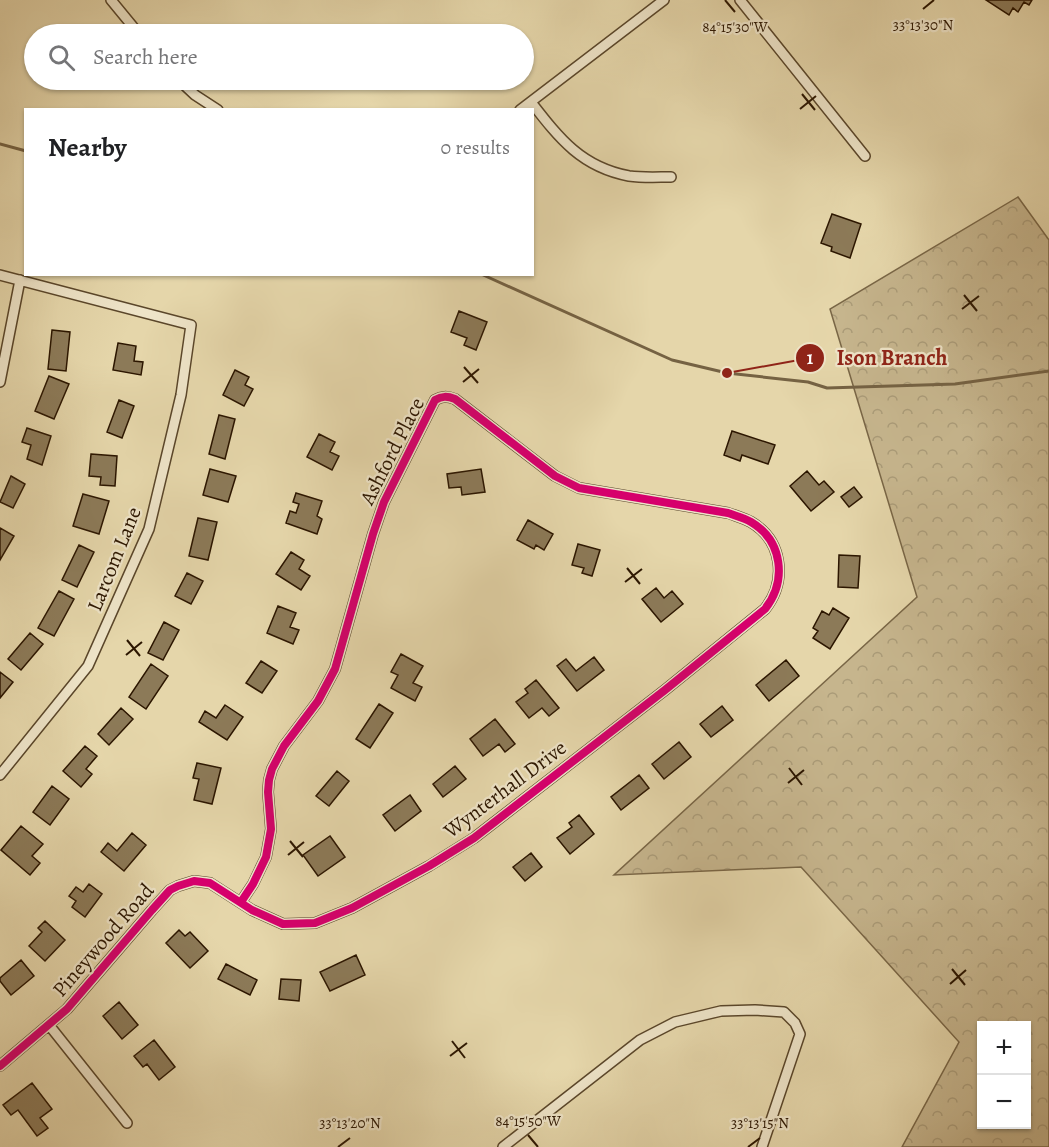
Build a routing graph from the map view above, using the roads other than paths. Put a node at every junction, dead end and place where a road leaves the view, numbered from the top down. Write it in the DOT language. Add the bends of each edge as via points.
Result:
graph roads {
  1 [pos="111,0"];
  2 [pos="664,0"];
  3 [pos="740,0"];
  4 [pos="131,24"];
  5 [pos="190,90"];
  6 [pos="531,102"];
  7 [pos="215,108"];
  8 [pos="523,108"];
  9 [pos="865,156"];
  10 [pos="671,177"];
  11 [pos="0,275"];
  12 [pos="21,280"];
  13 [pos="0,382"];
  14 [pos="649,702"];
  15 [pos="0,775"];
  16 [pos="376,896"];
  17 [pos="241,902"];
  18 [pos="50,1025"];
  19 [pos="0,1066"];
  20 [pos="127,1123"];
  21 [pos="504,1147"];
  22 [pos="762,1147"];
  1 -- 4 [label="street"];
  2 -- 6 [label="street"];
  3 -- 9 [label="street"];
  5 -- 7 [label="street"];
  6 -- 8 [label="street"];
  6 -- 10 [label="street" via="579,157 631,176"];
  11 -- 12 [label="street"];
  12 -- 13 [label="street"];
  12 -- 15 [label="street, Larcom Lane" via="191,325 181,395 149,529 88,666"];
  14 -- 16 [label="street, Wynterhall Drive" via="474,838"];
  14 -- 17 [label="street, Ashford Place" via="772,600 779,562 769,538 749,520 728,513 579,488 555,476 463,404 441,397 430,408 384,502 335,669 272,769 268,792 271,829 266,857"];
  16 -- 17 [label="street, Pineywood Road" via="307,924 283,924"];
  17 -- 18 [label="street, Pineywood Road" via="202,881 186,882 170,890"];
  18 -- 19 [label="street, Pineywood Road"];
  18 -- 20 [label="street"];
  21 -- 22 [label="street" via="640,1040 675,1022 721,1011 755,1010 784,1012 800,1034"];
}
